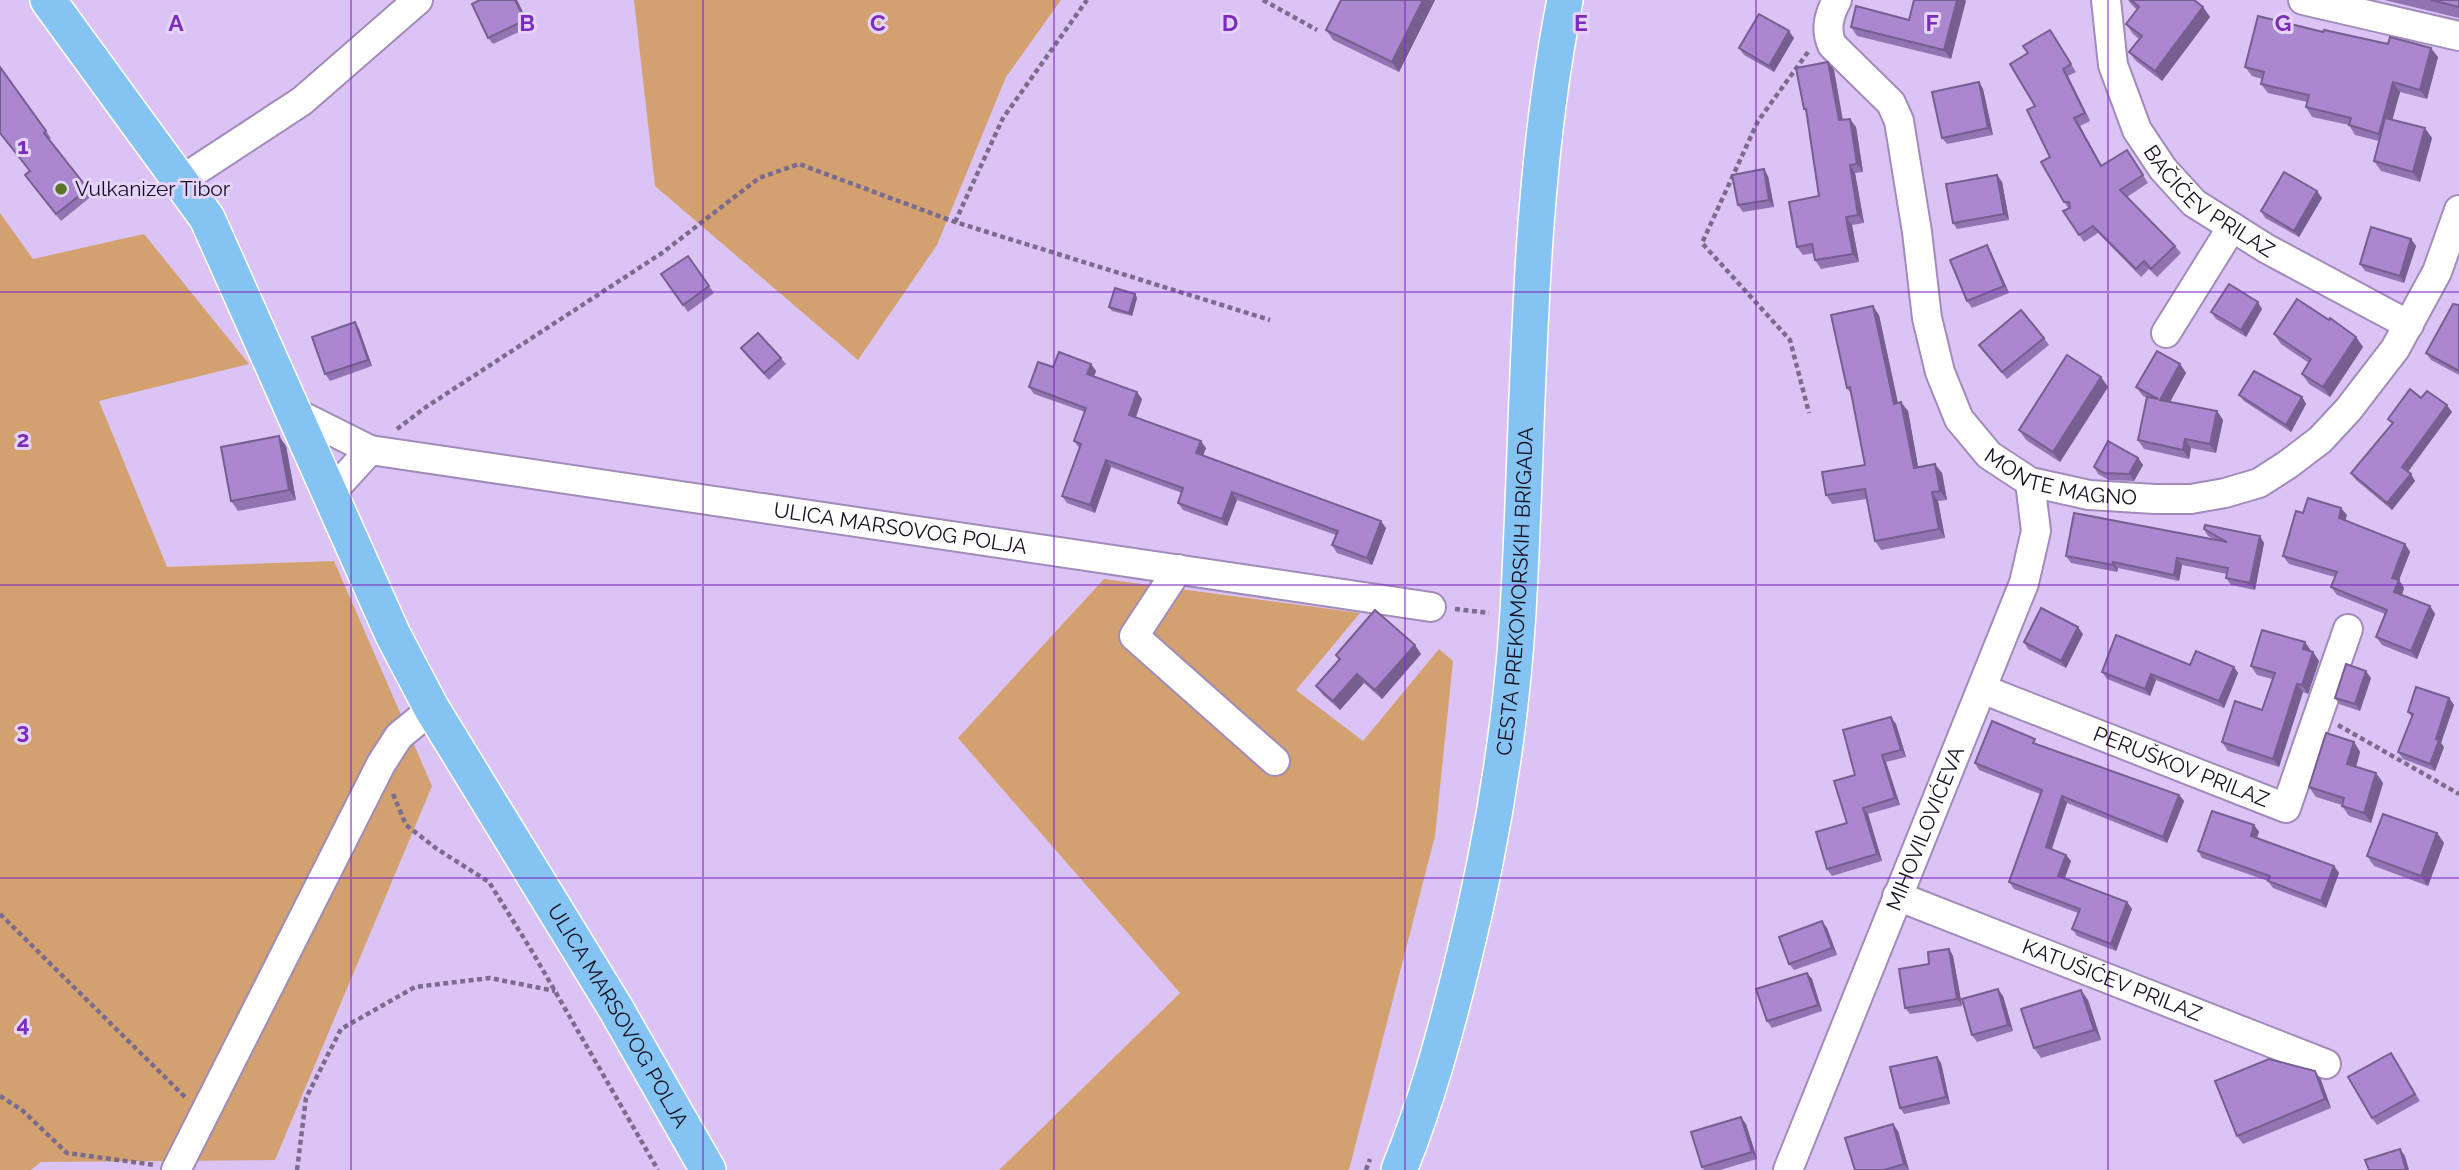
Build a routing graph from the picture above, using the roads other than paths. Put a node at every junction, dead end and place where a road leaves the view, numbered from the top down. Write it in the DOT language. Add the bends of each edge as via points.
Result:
graph roads {
  1 [pos="47,0"];
  2 [pos="418,0"];
  3 [pos="1565,0"];
  4 [pos="1837,0"];
  5 [pos="2106,0"];
  6 [pos="2303,0"];
  7 [pos="2459,36"];
  8 [pos="180,181"];
  9 [pos="2459,210"];
  10 [pos="2232,227"];
  11 [pos="2409,325"];
  12 [pos="2166,333"];
  13 [pos="292,411"];
  14 [pos="370,450"];
  15 [pos="2030,482"];
  16 [pos="329,495"];
  17 [pos="1178,569"];
  18 [pos="1431,607"];
  19 [pos="2348,629"];
  20 [pos="1982,689"];
  21 [pos="432,709"];
  22 [pos="1275,761"];
  23 [pos="1897,896"];
  24 [pos="2326,1064"];
  25 [pos="1385,1164"];
  26 [pos="177,1169"];
  27 [pos="708,1170"];
  28 [pos="1788,1170"];
  1 -- 8 [label="main road, ULICA MARSOVOG POLJA"];
  2 -- 8 [label="street" via="302,101"];
  3 -- 25 [label="main road, CESTA PREKOMORSKIH BRIGADA" via="1540,183 1517,615 1499,788 1478,902 1427,1091"];
  4 -- 15 [label="street, MONTE MAGNO" via="1827,26 1832,45 1891,103 1899,121 1927,318 1940,372 1959,419 1989,455"];
  5 -- 10 [label="street, BAČIĆEV PRILAZ" via="2113,65 2137,130 2194,203"];
  6 -- 7 [label="street"];
  8 -- 13 [label="main road, ULICA MARSOVOG POLJA" via="207,218"];
  9 -- 11 [label="street, MONTE MAGNO" via="2437,272"];
  10 -- 11 [label="street, BAČIĆEV PRILAZ"];
  10 -- 12 [label="street"];
  11 -- 15 [label="street, MONTE MAGNO" via="2373,379 2329,430 2259,483 2191,499 2155,499 2089,495"];
  13 -- 14 [label="street, ULICA MARSOVOG POLJA"];
  13 -- 16 [label="main road, ULICA MARSOVOG POLJA"];
  14 -- 16 [label="street"];
  14 -- 17 [label="street, ULICA MARSOVOG POLJA"];
  15 -- 20 [label="street, MIHOVILOVIĆEVA" via="2034,544 2024,583"];
  16 -- 21 [label="main road, ULICA MARSOVOG POLJA"];
  17 -- 18 [label="street, ULICA MARSOVOG POLJA"];
  17 -- 22 [label="street" via="1134,636"];
  19 -- 20 [label="street, PERUŠKOV PRILAZ" via="2286,808"];
  20 -- 23 [label="street, MIHOVILOVIĆEVA"];
  21 -- 26 [label="street" via="399,736 381,764"];
  21 -- 27 [label="main road, ULICA MARSOVOG POLJA" via="617,1009"];
  23 -- 24 [label="street, KATUŠIĆEV PRILAZ"];
  23 -- 28 [label="street, MIHOVILOVIĆEVA"];
}
